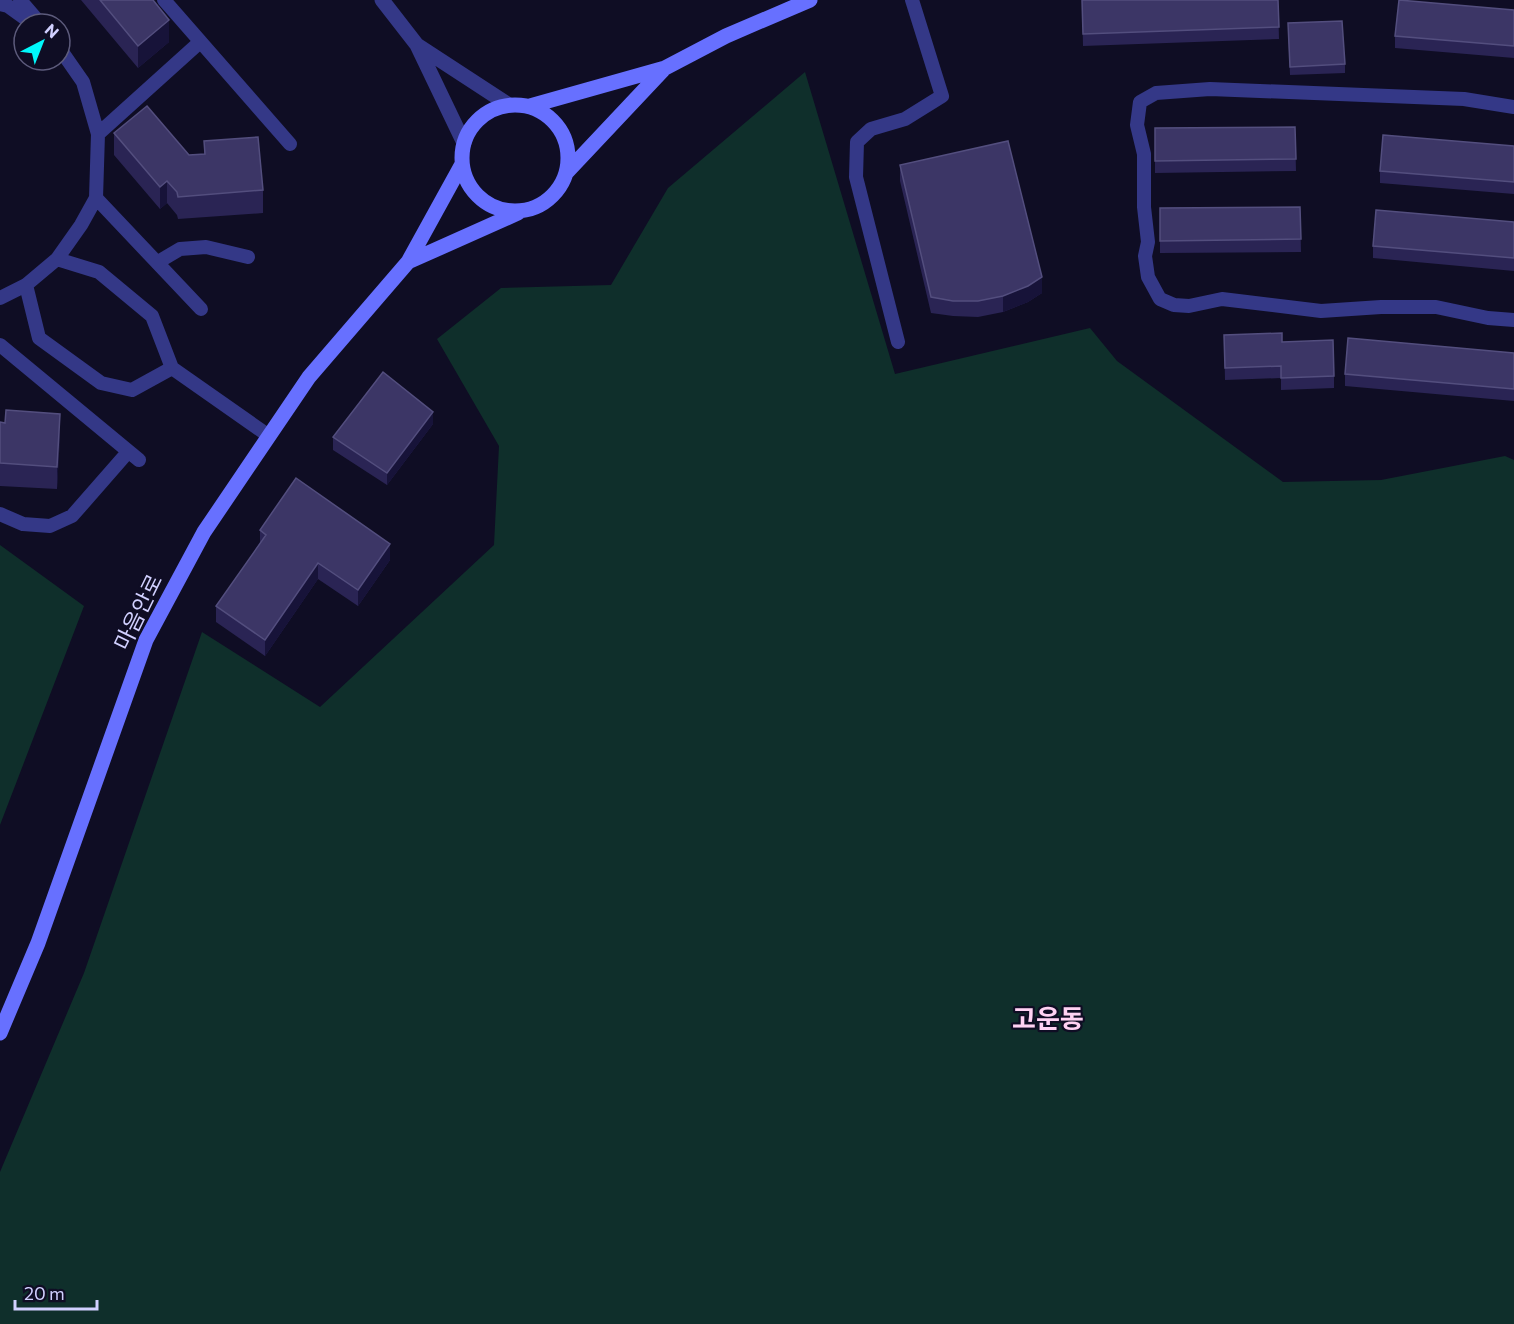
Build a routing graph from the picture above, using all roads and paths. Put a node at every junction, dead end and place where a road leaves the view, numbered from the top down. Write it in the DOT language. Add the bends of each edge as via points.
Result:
graph roads {
  1 [pos="20,0"];
  2 [pos="164,0"];
  3 [pos="382,0"];
  4 [pos="810,0"];
  5 [pos="912,0"];
  6 [pos="0,4"];
  7 [pos="16,12"];
  8 [pos="30,12"];
  9 [pos="200,42"];
  10 [pos="417,45"];
  11 [pos="72,66"];
  12 [pos="665,69"];
  13 [pos="509,105"];
  14 [pos="530,106"];
  15 [pos="1514,107"];
  16 [pos="98,134"];
  17 [pos="464,143"];
  18 [pos="290,144"];
  19 [pos="462,164"];
  20 [pos="566,172"];
  21 [pos="96,198"];
  22 [pos="522,211"];
  23 [pos="248,257"];
  24 [pos="57,259"];
  25 [pos="158,262"];
  26 [pos="408,262"];
  27 [pos="26,285"];
  28 [pos="0,298"];
  29 [pos="201,309"];
  30 [pos="1514,320"];
  31 [pos="898,342"];
  32 [pos="0,345"];
  33 [pos="172,368"];
  34 [pos="269,436"];
  35 [pos="0,513"];
  36 [pos="0,1033"];
  1 -- 8 [label="lane"];
  2 -- 9 [label="lane"];
  3 -- 10 [label="street"];
  4 -- 12 [label="street" via="726,36"];
  5 -- 31 [label="lane" via="942,96 905,119 871,129 857,142 856,177"];
  6 -- 7 [label="lane"];
  9 -- 16 [label="lane"];
  9 -- 18 [label="lane"];
  10 -- 13 [label="street"];
  10 -- 17 [label="street"];
  11 -- 16 [label="lane" via="83,82"];
  12 -- 14 [label="street"];
  12 -- 20 [label="street"];
  13 -- 14 [label="street"];
  13 -- 17 [label="street" via="481,117"];
  14 -- 20 [label="street" via="557,125 565,140"];
  15 -- 30 [label="lane" via="1464,99 1177,90 1156,93 1140,102 1137,125 1144,154 1146,266 1160,299 1189,306 1222,299 1321,311 1436,307"];
  16 -- 21 [label="lane"];
  17 -- 19 [label="street"];
  19 -- 22 [label="street" via="476,194 505,210"];
  19 -- 26 [label="street"];
  20 -- 22 [label="street" via="550,198"];
  21 -- 24 [label="lane"];
  21 -- 25 [label="lane"];
  22 -- 26 [label="street"];
  23 -- 25 [label="lane" via="206,247 180,249"];
  24 -- 27 [label="lane"];
  24 -- 33 [label="lane" via="99,272 152,316"];
  25 -- 29 [label="lane"];
  26 -- 34 [label="street, 마음안로" via="309,376"];
  27 -- 28 [label="lane"];
  27 -- 33 [label="lane" via="39,338 102,383 132,390"];
  32 -- 35 [label="lane" via="133,456 72,516 50,526 23,524"];
  33 -- 34 [label="lane"];
  34 -- 36 [label="street, 마음안로" via="204,532 146,640 38,943"];
}
